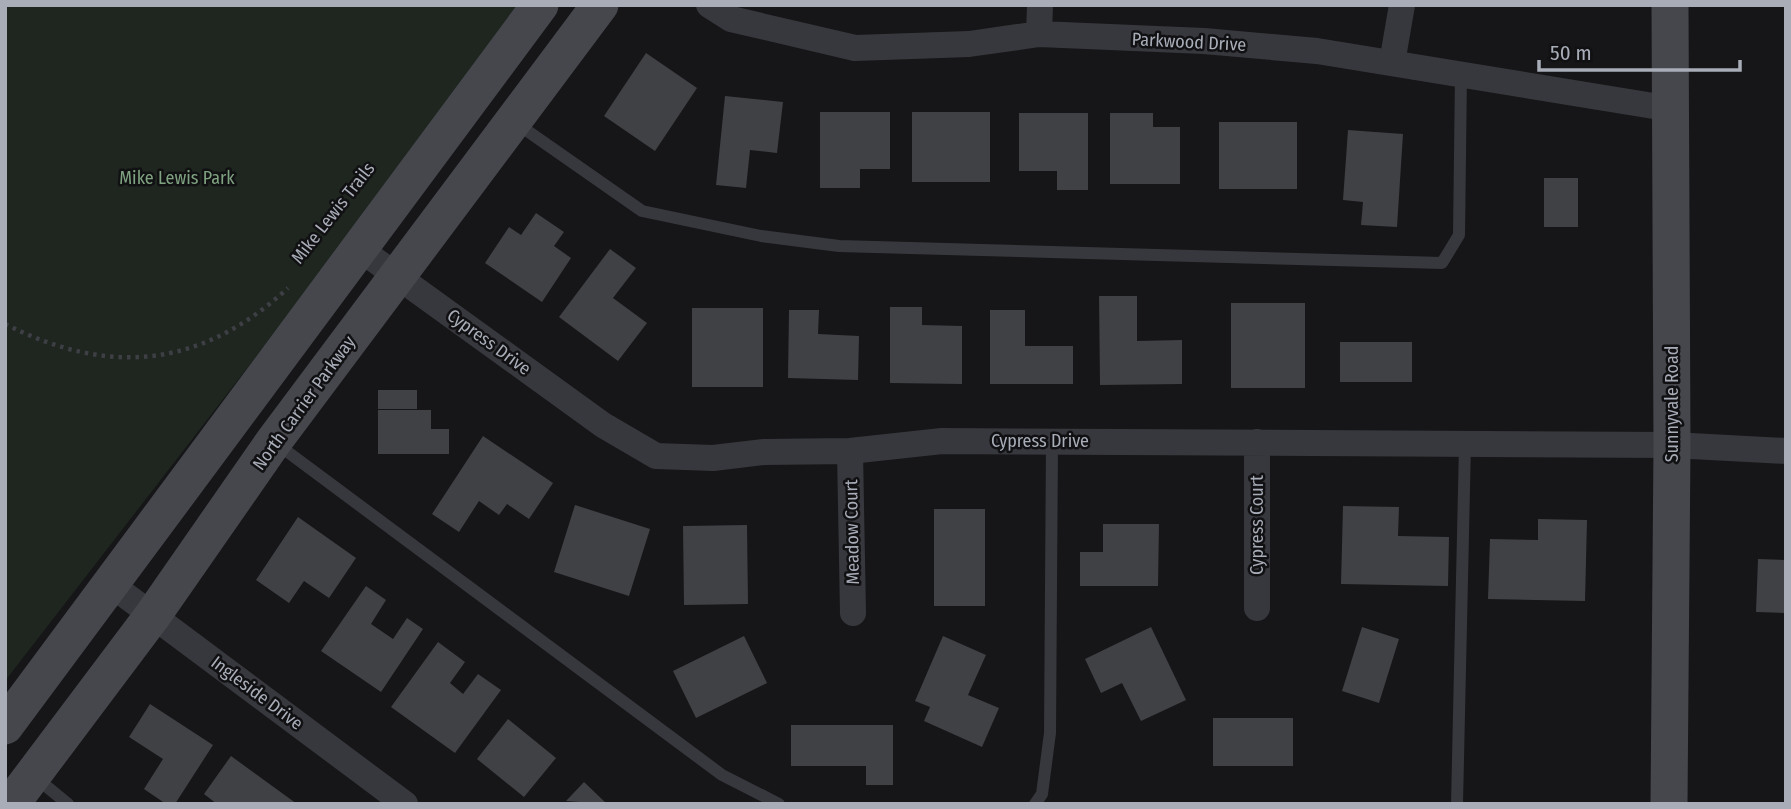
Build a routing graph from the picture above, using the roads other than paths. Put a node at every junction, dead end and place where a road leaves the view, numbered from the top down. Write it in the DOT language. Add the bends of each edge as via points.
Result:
graph roads {
  1 [pos="540,5"];
  2 [pos="600,5"];
  3 [pos="709,5"];
  4 [pos="1040,5"];
  5 [pos="1402,5"];
  6 [pos="1670,5"];
  7 [pos="1040,34"];
  8 [pos="1392,63"];
  9 [pos="1461,74"];
  10 [pos="1672,108"];
  11 [pos="514,122"];
  12 [pos="361,250"];
  13 [pos="398,275"];
  14 [pos="274,442"];
  15 [pos="1052,442"];
  16 [pos="1257,442"];
  17 [pos="1465,444"];
  18 [pos="1672,445"];
  19 [pos="850,451"];
  20 [pos="1786,451"];
  21 [pos="109,583"];
  22 [pos="1257,608"];
  23 [pos="853,613"];
  24 [pos="152,615"];
  25 [pos="5,726"];
  26 [pos="22,790"];
  27 [pos="68,804"];
  28 [pos="405,804"];
  29 [pos="779,804"];
  30 [pos="1035,804"];
  31 [pos="1457,804"];
  32 [pos="1669,804"];
  1 -- 12 [label="main road"];
  2 -- 11 [label="main road, North Carrier Parkway"];
  3 -- 7 [label="street, Parkwood Drive" via="731,19 855,48 969,44"];
  4 -- 7 [label="street"];
  5 -- 8 [label="street"];
  6 -- 10 [label="main road, Sunnyvale Road"];
  7 -- 8 [label="street, Parkwood Drive" via="1204,41"];
  8 -- 9 [label="street, Parkwood Drive"];
  9 -- 10 [label="street, Parkwood Drive"];
  9 -- 11 [label="lane" via="1459,235 1442,263 839,246 761,236 642,211"];
  10 -- 18 [label="main road, Sunnyvale Road"];
  11 -- 13 [label="main road, North Carrier Parkway"];
  12 -- 13 [label="street, Cypress Drive"];
  12 -- 21 [label="main road"];
  13 -- 14 [label="main road, North Carrier Parkway"];
  13 -- 19 [label="street, Cypress Drive" via="603,425 656,456"];
  14 -- 24 [label="main road, North Carrier Parkway"];
  14 -- 29 [label="lane" via="722,775"];
  15 -- 16 [label="street, Cypress Drive"];
  15 -- 19 [label="street, Cypress Drive" via="942,442"];
  15 -- 30 [label="lane" via="1050,733 1042,793"];
  16 -- 17 [label="street, Cypress Drive"];
  16 -- 22 [label="street, Cypress Court"];
  17 -- 18 [label="street, Cypress Drive"];
  17 -- 31 [label="lane"];
  18 -- 20 [label="street, Cypress Drive"];
  18 -- 32 [label="main road, Sunnyvale Road"];
  19 -- 23 [label="street, Meadow Court"];
  21 -- 24 [label="street, Ingleside Drive"];
  21 -- 25 [label="main road"];
  24 -- 26 [label="main road, North Carrier Parkway"];
  24 -- 28 [label="street, Ingleside Drive"];
  26 -- 27 [label="lane"];
}
